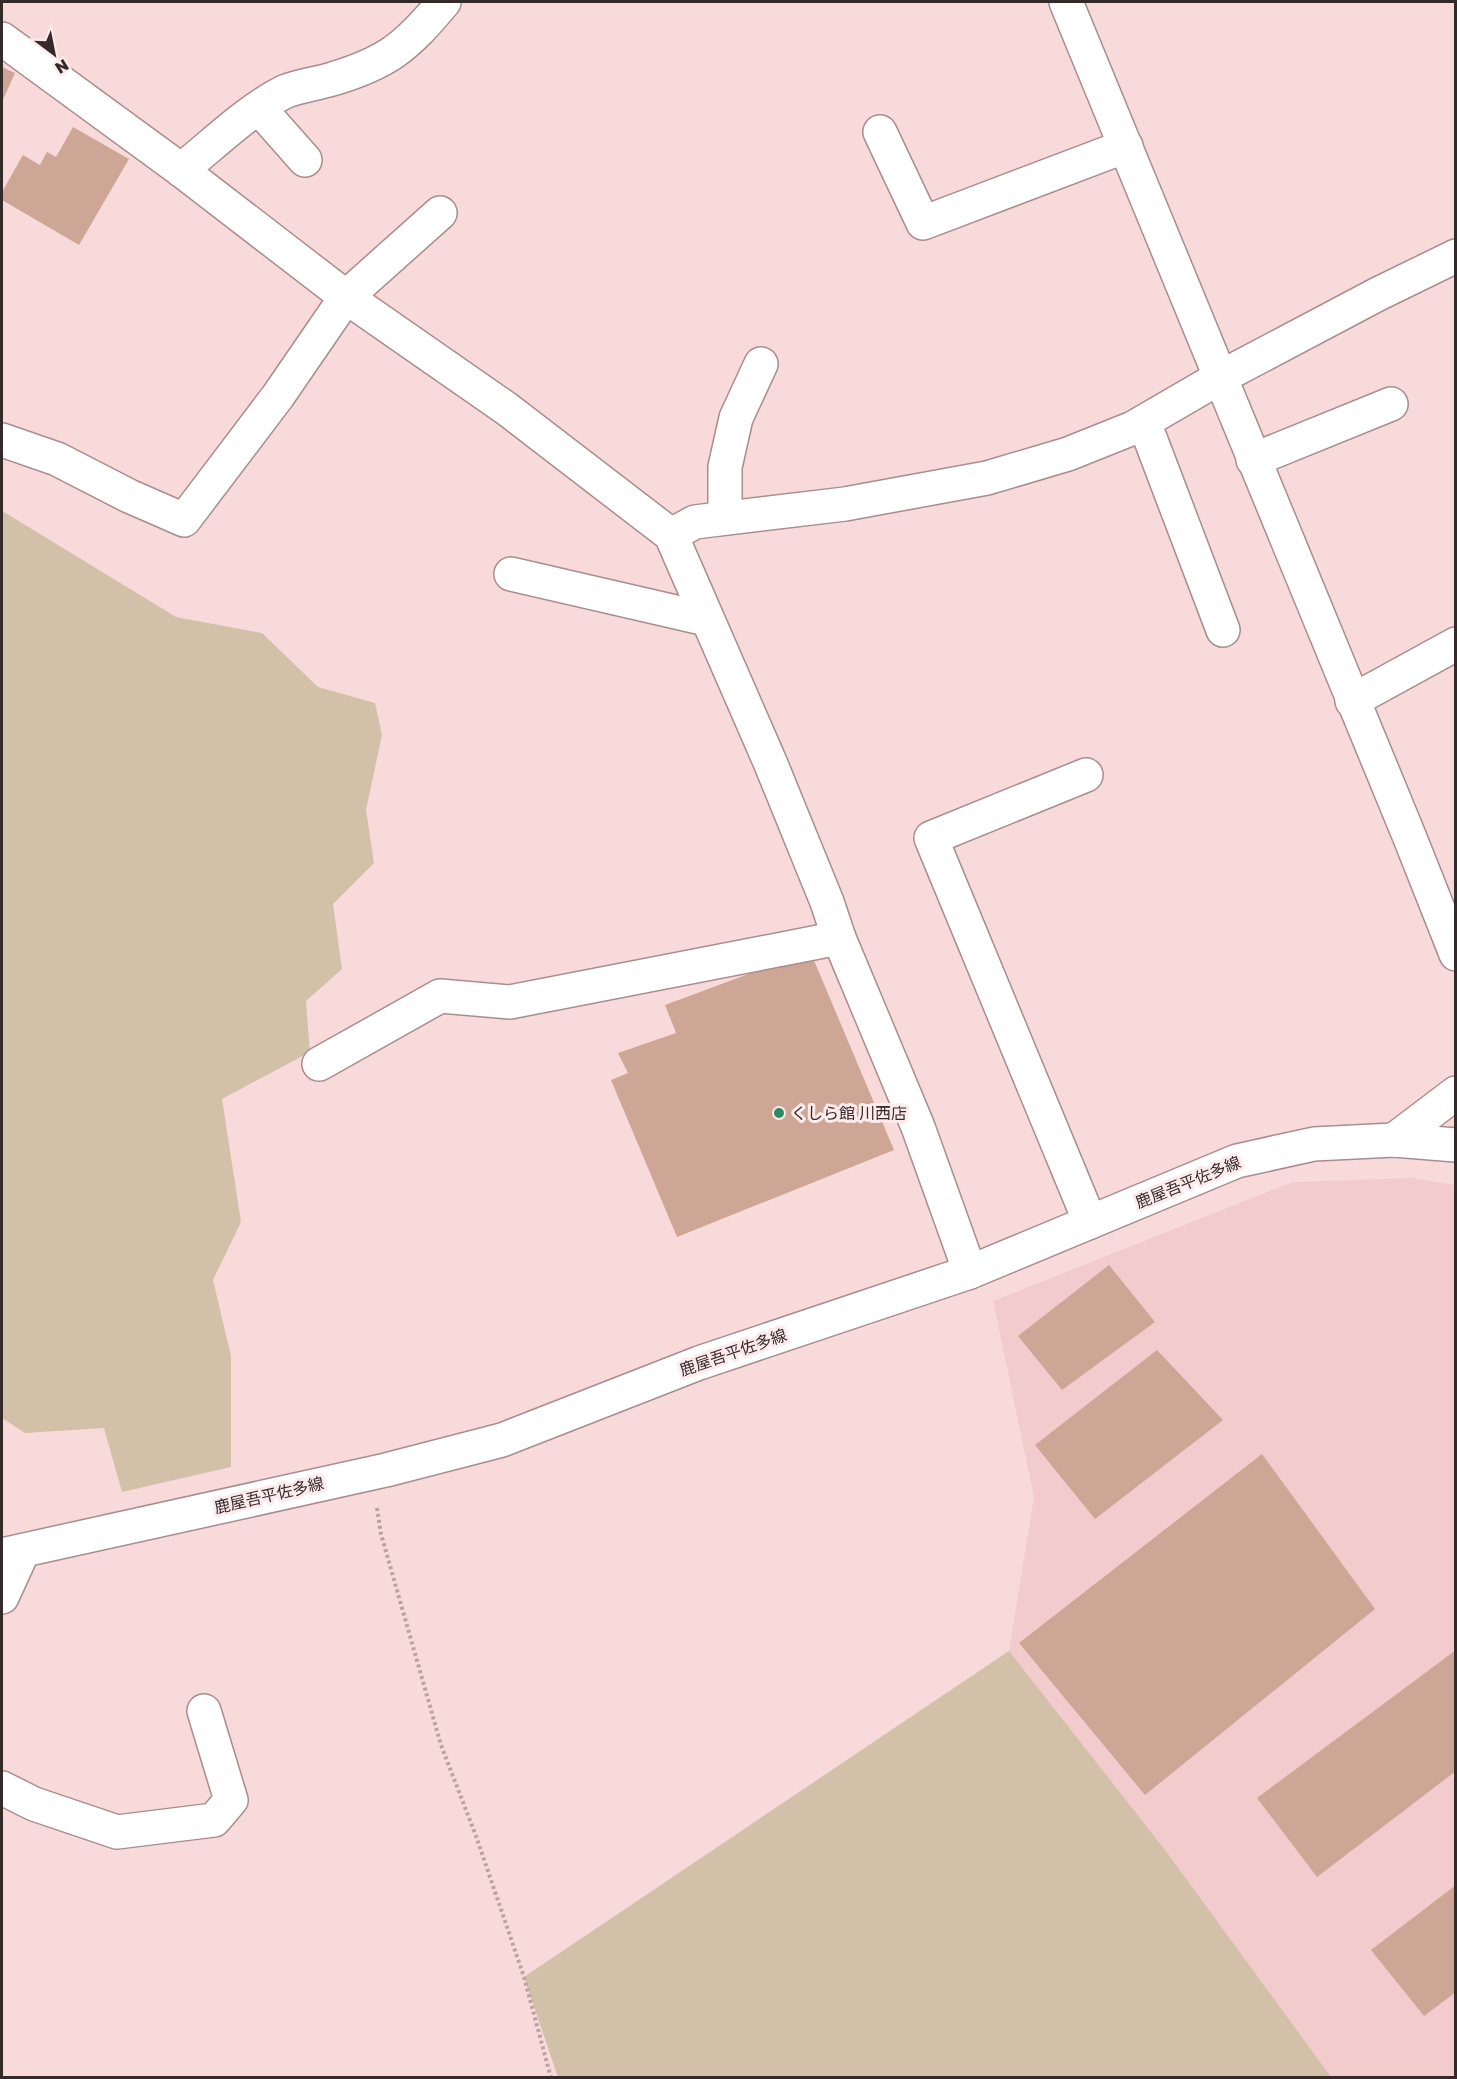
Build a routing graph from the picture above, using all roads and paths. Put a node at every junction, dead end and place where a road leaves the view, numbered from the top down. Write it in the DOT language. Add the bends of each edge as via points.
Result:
graph roads {
  1 [pos="444,2"];
  2 [pos="1066,2"];
  3 [pos="2,39"];
  4 [pos="259,108"];
  5 [pos="880,132"];
  6 [pos="1126,146"];
  7 [pos="305,160"];
  8 [pos="182,170"];
  9 [pos="440,213"];
  10 [pos="1455,256"];
  11 [pos="346,297"];
  12 [pos="761,364"];
  13 [pos="1219,378"];
  14 [pos="1391,404"];
  15 [pos="1144,422"];
  16 [pos="2,440"];
  17 [pos="1252,459"];
  18 [pos="725,518"];
  19 [pos="671,535"];
  20 [pos="511,574"];
  21 [pos="706,619"];
  22 [pos="1223,630"];
  23 [pos="1455,644"];
  24 [pos="1352,701"];
  25 [pos="1086,775"];
  26 [pos="839,938"];
  27 [pos="1455,954"];
  28 [pos="319,1064"];
  29 [pos="1455,1093"];
  30 [pos="1394,1140"];
  31 [pos="1455,1145"];
  32 [pos="1090,1222"];
  33 [pos="970,1272"];
  34 [pos="371,1472"];
  35 [pos="12,1553"];
  36 [pos="2,1597"];
  37 [pos="204,1711"];
  38 [pos="2,1788"];
  39 [pos="551,2078"];
  1 -- 4 [label="street" via="412,39 381,62 286,92"];
  2 -- 6 [label="street"];
  3 -- 8 [label="street"];
  4 -- 7 [label="street"];
  4 -- 8 [label="street"];
  5 -- 6 [label="street" via="923,223"];
  6 -- 13 [label="street"];
  8 -- 11 [label="street"];
  9 -- 11 [label="street"];
  10 -- 13 [label="street"];
  11 -- 16 [label="street" via="278,396 184,520 57,459"];
  11 -- 19 [label="street" via="507,409"];
  12 -- 18 [label="street" via="736,418 725,467"];
  13 -- 15 [label="street"];
  13 -- 17 [label="street"];
  14 -- 17 [label="street"];
  15 -- 18 [label="street" via="1068,454 987,478 845,504"];
  15 -- 22 [label="street"];
  17 -- 24 [label="street"];
  18 -- 19 [label="street" via="695,522"];
  19 -- 21 [label="street"];
  20 -- 21 [label="street"];
  21 -- 26 [label="street" via="774,773"];
  23 -- 24 [label="street"];
  24 -- 27 [label="street"];
  25 -- 32 [label="street" via="931,838"];
  26 -- 28 [label="street" via="510,1002 440,996"];
  26 -- 33 [label="street" via="918,1127"];
  29 -- 30 [label="street"];
  30 -- 31 [label="street, 鹿屋吾平佐多線"];
  30 -- 32 [label="street, 鹿屋吾平佐多線" via="1314,1144 1237,1161"];
  32 -- 33 [label="street, 鹿屋吾平佐多線"];
  33 -- 34 [label="street, 鹿屋吾平佐多線" via="699,1363 502,1440"];
  34 -- 35 [label="street, 鹿屋吾平佐多線"];
  34 -- 39 [label="path" via="381,1534 441,1745 525,1977"];
  35 -- 36 [label="street"];
  37 -- 38 [label="street" via="231,1800 214,1820 117,1833 34,1804"];
}
